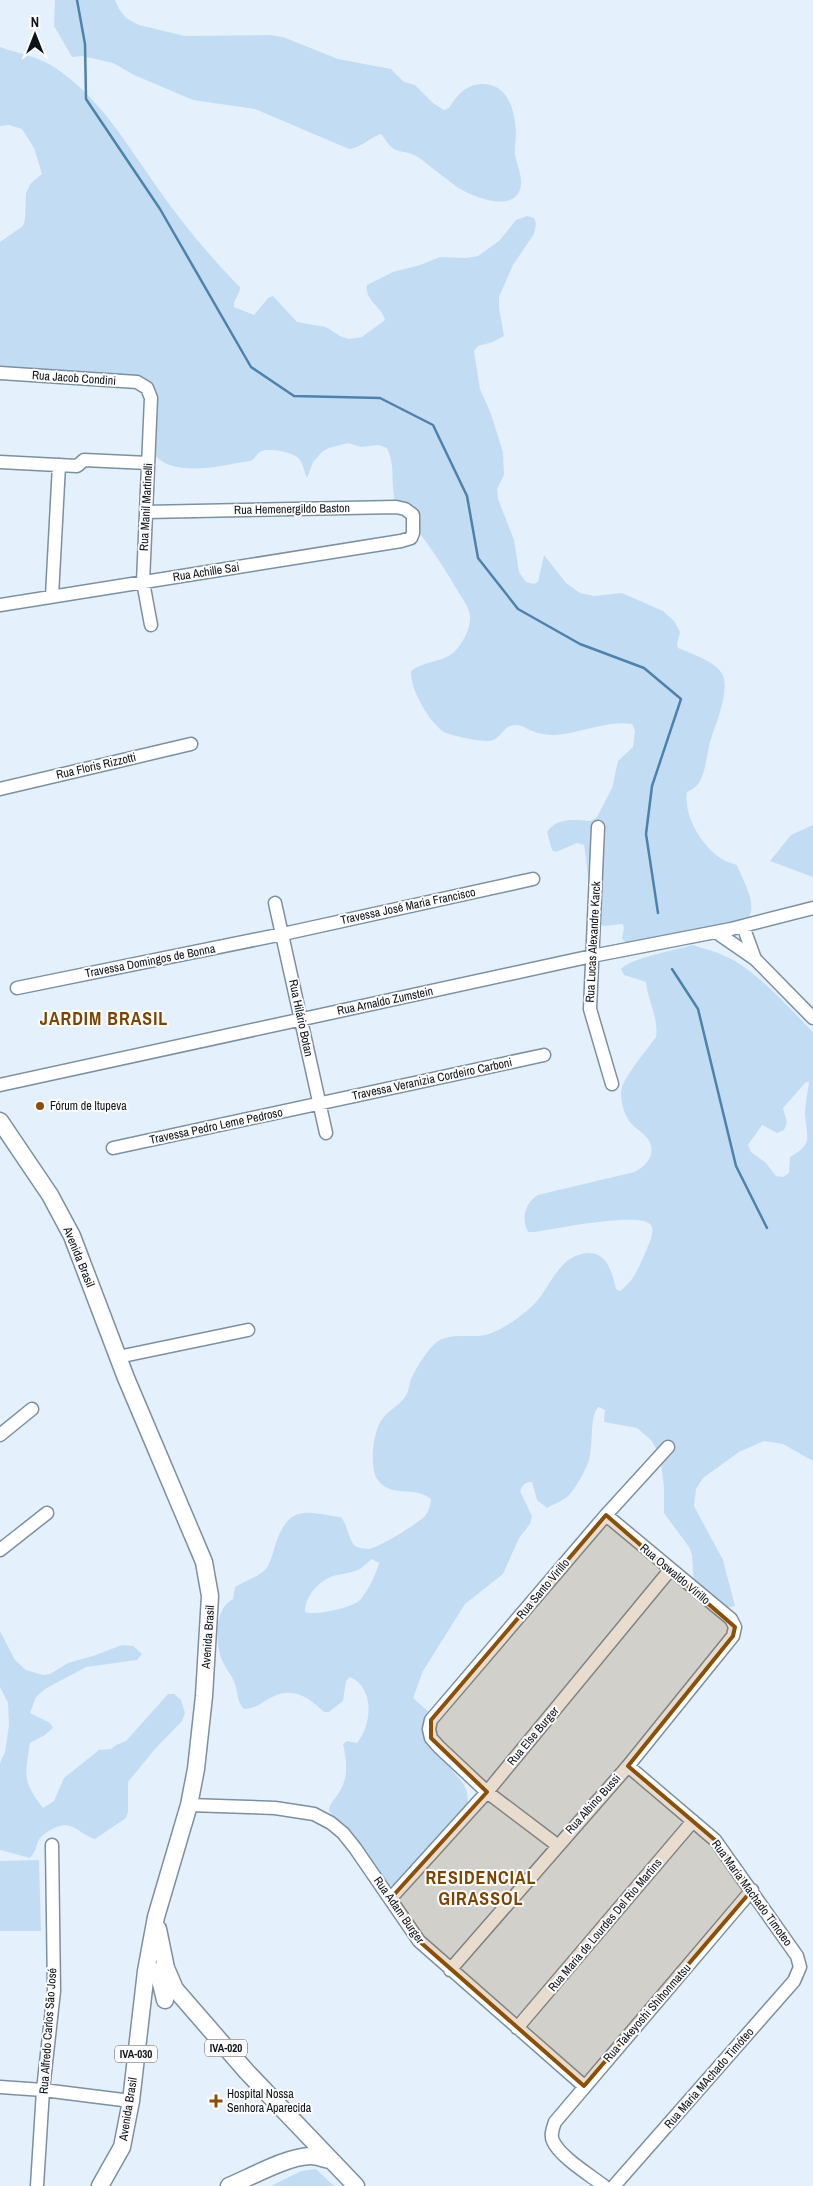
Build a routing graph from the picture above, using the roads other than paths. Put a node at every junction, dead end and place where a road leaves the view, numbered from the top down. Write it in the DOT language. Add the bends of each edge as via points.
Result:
graph roads {
  1 [pos="0,373"];
  2 [pos="147,388"];
  3 [pos="0,462"];
  4 [pos="148,463"];
  5 [pos="59,465"];
  6 [pos="146,512"];
  7 [pos="411,538"];
  8 [pos="142,582"];
  9 [pos="52,596"];
  10 [pos="0,605"];
  11 [pos="151,625"];
  12 [pos="191,744"];
  13 [pos="0,789"];
  14 [pos="598,827"];
  15 [pos="533,879"];
  16 [pos="275,903"];
  17 [pos="813,908"];
  18 [pos="743,926"];
  19 [pos="716,932"];
  20 [pos="282,934"];
  21 [pos="592,956"];
  22 [pos="755,959"];
  23 [pos="17,988"];
  24 [pos="813,1018"];
  25 [pos="302,1020"];
  26 [pos="544,1055"];
  27 [pos="612,1084"];
  28 [pos="0,1085"];
  29 [pos="319,1103"];
  30 [pos="1,1127"];
  31 [pos="326,1133"];
  32 [pos="114,1148"];
  33 [pos="248,1330"];
  34 [pos="118,1357"];
  35 [pos="32,1409"];
  36 [pos="0,1435"];
  37 [pos="668,1447"];
  38 [pos="47,1512"];
  39 [pos="606,1516"];
  40 [pos="0,1550"];
  41 [pos="670,1570"];
  42 [pos="733,1636"];
  43 [pos="628,1766"];
  44 [pos="487,1792"];
  45 [pos="189,1805"];
  46 [pos="693,1821"];
  47 [pos="52,1845"];
  48 [pos="557,1846"];
  49 [pos="752,1890"];
  50 [pos="391,1898"];
  51 [pos="156,1917"];
  52 [pos="800,1967"];
  53 [pos="450,1970"];
  54 [pos="166,2000"];
  55 [pos="185,2002"];
  56 [pos="141,2021"];
  57 [pos="517,2028"];
  58 [pos="584,2086"];
  59 [pos="0,2087"];
  60 [pos="43,2090"];
  61 [pos="130,2101"];
  62 [pos="304,2132"];
  63 [pos="330,2160"];
  64 [pos="282,2163"];
  65 [pos="37,2186"];
  66 [pos="100,2186"];
  67 [pos="229,2186"];
  68 [pos="356,2186"];
  69 [pos="604,2186"];
  70 [pos="614,2186"];
  1 -- 2 [label="street, Rua Jacob Condini" via="137,382"];
  2 -- 4 [label="street, Rua Manil Martinelli" via="151,398"];
  3 -- 5 [label="street"];
  4 -- 5 [label="street" via="84,460 77,466"];
  4 -- 6 [label="street, Rua Manil Martinelli"];
  5 -- 9 [label="street"];
  6 -- 7 [label="street, Rua Hemenergildo Baston" via="396,507 413,515"];
  6 -- 8 [label="street, Rua Manil Martinelli"];
  7 -- 8 [label="street, Rua Achille Sai"];
  8 -- 9 [label="street, Rua Achille Sai"];
  8 -- 11 [label="street, Rua Manil Martinelli"];
  9 -- 10 [label="street, Rua Achille Sai"];
  12 -- 13 [label="street, Rua Floris Rizzotti"];
  14 -- 21 [label="street, Rua Lucas Alexandre Karck"];
  15 -- 20 [label="street, Travessa José Maria Francisco"];
  16 -- 20 [label="street, Rua Hilário Botan"];
  17 -- 18 [label="street, Rua Arnaldo Zumstein"];
  18 -- 19 [label="street, Rua Arnaldo Zumstein"];
  18 -- 22 [label="street"];
  19 -- 21 [label="street, Rua Arnaldo Zumstein"];
  19 -- 22 [label="street"];
  20 -- 23 [label="street, Travessa Domingos de Bonna"];
  20 -- 25 [label="street, Rua Hilário Botan"];
  21 -- 25 [label="street, Rua Arnaldo Zumstein"];
  21 -- 27 [label="street, Rua Lucas Alexandre Karck" via="590,1009"];
  22 -- 24 [label="street"];
  25 -- 28 [label="street, Rua Arnaldo Zumstein"];
  25 -- 29 [label="street, Rua Hilário Botan"];
  26 -- 29 [label="street, Travessa Veranizia Cordeiro Carboni"];
  29 -- 31 [label="street, Rua Hilário Botan"];
  29 -- 32 [label="street, Travessa Pedro Leme Pedroso"];
  30 -- 34 [label="main road, Avenida Brasil" via="50,1195 72,1236"];
  33 -- 34 [label="street"];
  34 -- 45 [label="main road, Avenida Brasil" via="204,1562 210,1596 204,1696"];
  35 -- 36 [label="street"];
  37 -- 39 [label="street, Rua Santo Virillo"];
  38 -- 40 [label="street"];
  39 -- 41 [label="street, Rua Oswaldo Virillo"];
  39 -- 44 [label="street, Rua Santo Virillo" via="431,1720 431,1738"];
  41 -- 42 [label="street, Rua Oswaldo Virillo" via="731,1620 735,1626"];
  41 -- 44 [label="street, Rua Else Burger"];
  42 -- 43 [label="street, Rua Albino Bussi"];
  43 -- 46 [label="street, Rua Maria Machado Timoteo"];
  43 -- 48 [label="street, Rua Albino Bussi"];
  44 -- 48 [label="street"];
  44 -- 50 [label="street, Rua Else Burger"];
  45 -- 50 [label="street, Rua Adam Burger" via="275,1808 314,1814 343,1833"];
  45 -- 51 [label="main road, Avenida Brasil"];
  46 -- 49 [label="street, Rua Maria Machado Timoteo" via="715,1840"];
  46 -- 57 [label="street, Rua Maria de Lourdes Del Rio Martins"];
  47 -- 60 [label="street, Rua Alfredo Carlos São José" via="54,1991"];
  48 -- 53 [label="street, Rua Albino Bussi"];
  49 -- 52 [label="street, Rua Maria Machado Timoteo" via="797,1956"];
  49 -- 58 [label="street, Rua Takeyoshi Shihonmatsu"];
  50 -- 53 [label="street, Rua Adam Burger" via="419,1941"];
  51 -- 54 [label="main road" via="156,1963"];
  51 -- 55 [label="main road, IVA-020" via="166,1968"];
  51 -- 56 [label="main road, Avenida Brasil / IVA-030"];
  52 -- 70 [label="street, Rua Maria MAchado Timóteo" via="794,1981"];
  53 -- 57 [label="street, Rua Adam Burger"];
  54 -- 55 [label="main road"];
  54 -- 56 [label="main road" via="148,2009"];
  55 -- 62 [label="main road, IVA-020"];
  56 -- 61 [label="main road, Avenida Brasil / IVA-030"];
  57 -- 58 [label="street, Rua Adam Burger"];
  58 -- 69 [label="street, Rua Takeyoshi Shihonmatsu" via="555,2122 552,2140 560,2151"];
  59 -- 60 [label="street"];
  60 -- 61 [label="street"];
  60 -- 65 [label="street, Rua Alfredo Carlos São José"];
  61 -- 66 [label="main road, Avenida Brasil / IVA-030" via="122,2147"];
  62 -- 63 [label="main road, IVA-020"];
  62 -- 64 [label="main road" via="302,2148"];
  63 -- 64 [label="main road" via="312,2156"];
  63 -- 68 [label="main road, IVA-020"];
  64 -- 67 [label="main road"];
}
